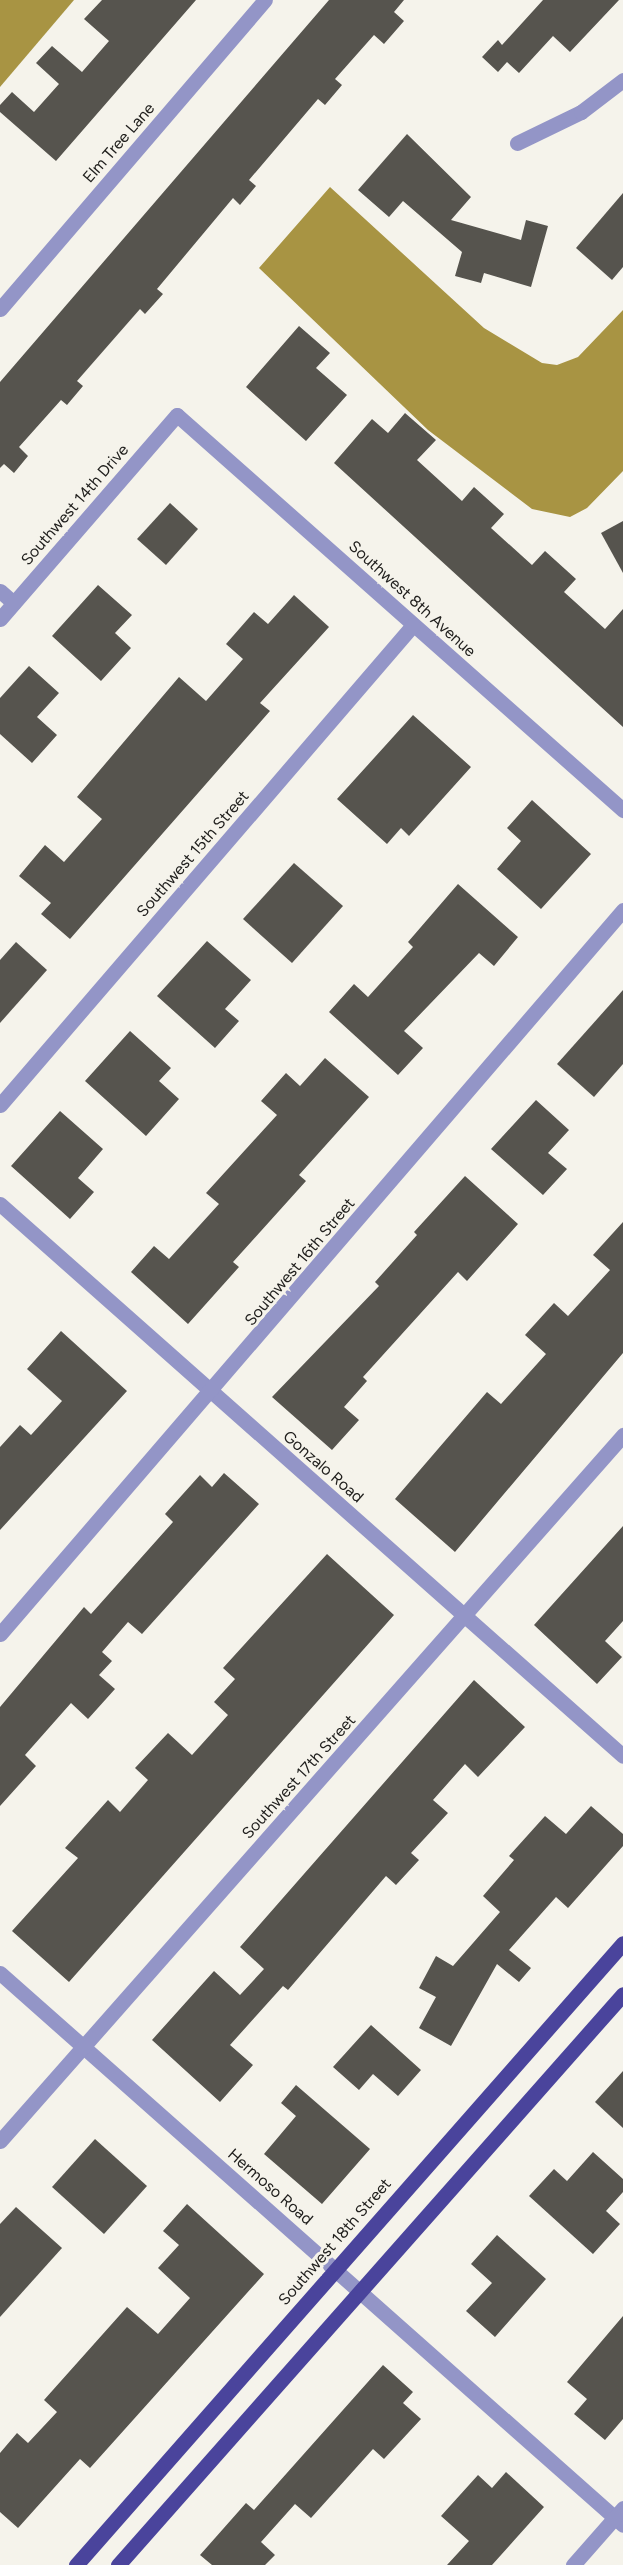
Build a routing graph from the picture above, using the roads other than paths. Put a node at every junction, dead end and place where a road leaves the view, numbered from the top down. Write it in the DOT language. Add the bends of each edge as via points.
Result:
graph roads {
  1 [pos="266,0"];
  2 [pos="623,80"];
  3 [pos="517,143"];
  4 [pos="0,309"];
  5 [pos="177,415"];
  6 [pos="0,591"];
  7 [pos="14,603"];
  8 [pos="0,619"];
  9 [pos="413,626"];
  10 [pos="623,810"];
  11 [pos="623,910"];
  12 [pos="0,1105"];
  13 [pos="0,1204"];
  14 [pos="211,1393"];
  15 [pos="623,1435"];
  16 [pos="465,1616"];
  17 [pos="0,1634"];
  18 [pos="623,1756"];
  19 [pos="623,1943"];
  20 [pos="0,1973"];
  21 [pos="623,1994"];
  22 [pos="83,2047"];
  23 [pos="0,2141"];
  24 [pos="335,2269"];
  25 [pos="361,2290"];
  26 [pos="620,2517"];
  27 [pos="76,2565"];
  28 [pos="118,2565"];
  29 [pos="573,2565"];
  1 -- 4 [label="street, Elm Tree Lane"];
  2 -- 3 [label="street" via="581,112"];
  5 -- 7 [label="street, Southwest 14th Drive"];
  5 -- 9 [label="street, Southwest 8th Avenue"];
  6 -- 7 [label="street"];
  7 -- 8 [label="street, Southwest 14th Drive"];
  9 -- 10 [label="street, Southwest 8th Avenue"];
  9 -- 12 [label="street, Southwest 15th Street"];
  11 -- 14 [label="street, Southwest 16th Street"];
  13 -- 14 [label="street, Gonzalo Road"];
  14 -- 16 [label="street, Gonzalo Road"];
  14 -- 17 [label="street, Southwest 16th Street"];
  15 -- 16 [label="street, Southwest 17th Street"];
  16 -- 18 [label="street, Gonzalo Road"];
  16 -- 22 [label="street, Southwest 17th Street"];
  19 -- 24 [label="main road, Southwest 18th Street"];
  20 -- 22 [label="street, Hermoso Road"];
  21 -- 25 [label="main road"];
  22 -- 23 [label="street, Southwest 17th Street"];
  22 -- 24 [label="street, Hermoso Road"];
  24 -- 25 [label="street, Hermoso Road"];
  24 -- 27 [label="main road, Southwest 18th Street"];
  25 -- 26 [label="street, Hermoso Road"];
  25 -- 28 [label="main road"];
  26 -- 29 [label="street"];
}
